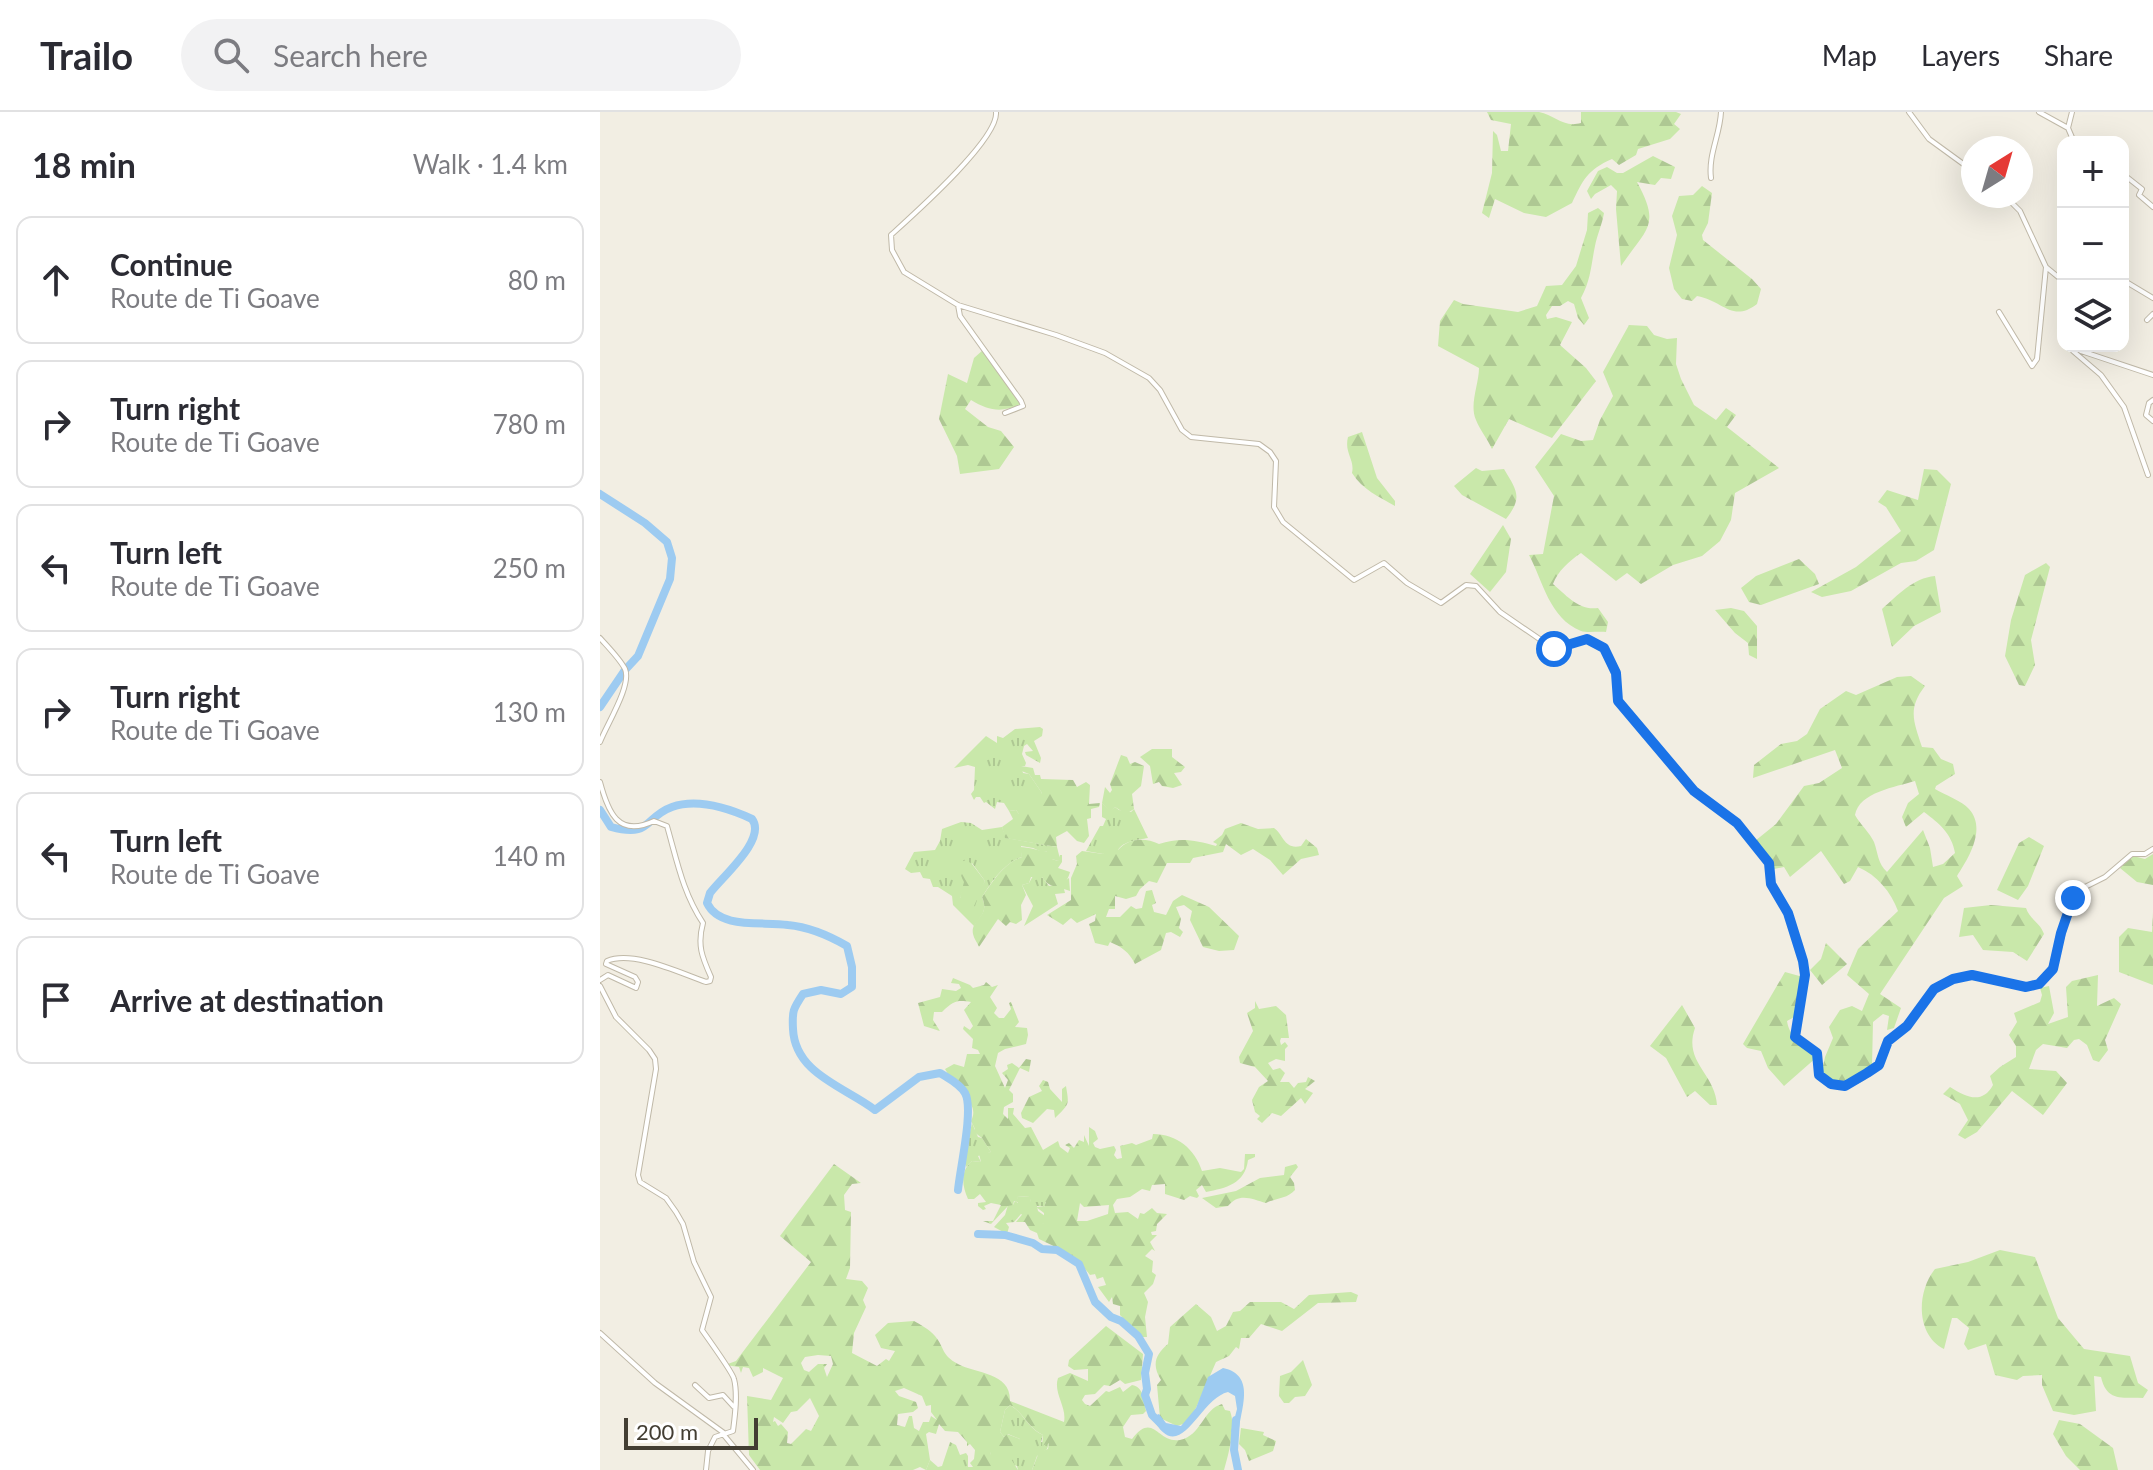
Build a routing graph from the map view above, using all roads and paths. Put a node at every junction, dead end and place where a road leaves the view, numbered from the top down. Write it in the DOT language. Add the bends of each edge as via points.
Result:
graph roads {
  1 [pos="996,112"];
  2 [pos="1721,112"];
  3 [pos="1909,112"];
  4 [pos="2039,112"];
  5 [pos="2072,112"];
  6 [pos="2068,128"];
  7 [pos="2071,136"];
  8 [pos="1961,162"];
  9 [pos="1711,178"];
  10 [pos="2129,179"];
  11 [pos="2153,207"];
  12 [pos="2017,208"];
  13 [pos="2046,267"];
  14 [pos="2057,275"];
  15 [pos="2129,284"];
  16 [pos="2153,298"];
  17 [pos="958,305"];
  18 [pos="1999,312"];
  19 [pos="2153,314"];
  20 [pos="2147,320"];
  21 [pos="2074,352"];
  22 [pos="2084,352"];
  23 [pos="2153,375"];
  24 [pos="2153,400"];
  25 [pos="1005,413"];
  26 [pos="2153,421"];
  27 [pos="2148,475"];
  28 [pos="600,638"];
  29 [pos="600,742"];
  30 [pos="600,782"];
  31 [pos="2153,849"];
  32 [pos="600,980"];
  33 [pos="600,986"];
  34 [pos="600,1333"];
  35 [pos="695,1385"];
  36 [pos="734,1407"];
  37 [pos="723,1434"];
  38 [pos="706,1470"];
  39 [pos="753,1470"];
  1 -- 17 [label="street" via="989,136 891,235 892,250 904,272"];
  2 -- 9 [label="street"];
  3 -- 8 [label="street" via="1929,139"];
  4 -- 6 [label="street"];
  5 -- 6 [label="street"];
  6 -- 7 [label="street"];
  10 -- 11 [label="street"];
  12 -- 13 [label="street"];
  13 -- 14 [label="street"];
  13 -- 18 [label="street" via="2032,366"];
  15 -- 16 [label="street"];
  17 -- 25 [label="street" via="960,316 1021,401 1023,406"];
  17 -- 31 [label="street" via="1105,353 1149,378 1191,437 1259,444 1276,461 1274,507 1283,522 1354,580 1384,563 1441,603 1466,585 1476,586 1500,612 1554,649 1587,639 1604,648 1616,673 1618,701 1694,791 1737,823 1769,863 1771,884 1788,913 1803,961 1795,1037 1817,1053 1819,1075 1831,1084 1845,1086 1879,1065 1888,1041 1907,1026 1934,989 1953,979 1972,975 2026,987 2039,984 2053,969 2077,891 2105,877 2132,854"];
  19 -- 20 [label="street"];
  21 -- 27 [label="street" via="2101,375 2124,407"];
  22 -- 23 [label="street"];
  24 -- 26 [label="street" via="2146,415"];
  28 -- 29 [label="street" via="625,670 626,680"];
  30 -- 32 [label="street" via="617,821 625,826 654,821 667,826 683,886 703,923 699,949 711,977 706,982 634,959 614,958 606,964 635,977 636,988 608,975"];
  33 -- 36 [label="street" via="616,1017 655,1059 638,1175 640,1182 666,1198 683,1224 711,1297 702,1330 734,1375"];
  34 -- 37 [label="street"];
  35 -- 36 [label="street" via="709,1398 723,1395"];
  36 -- 37 [label="street" via="733,1431"];
  37 -- 38 [label="street" via="715,1437 708,1451"];
  37 -- 39 [label="street"];
}
